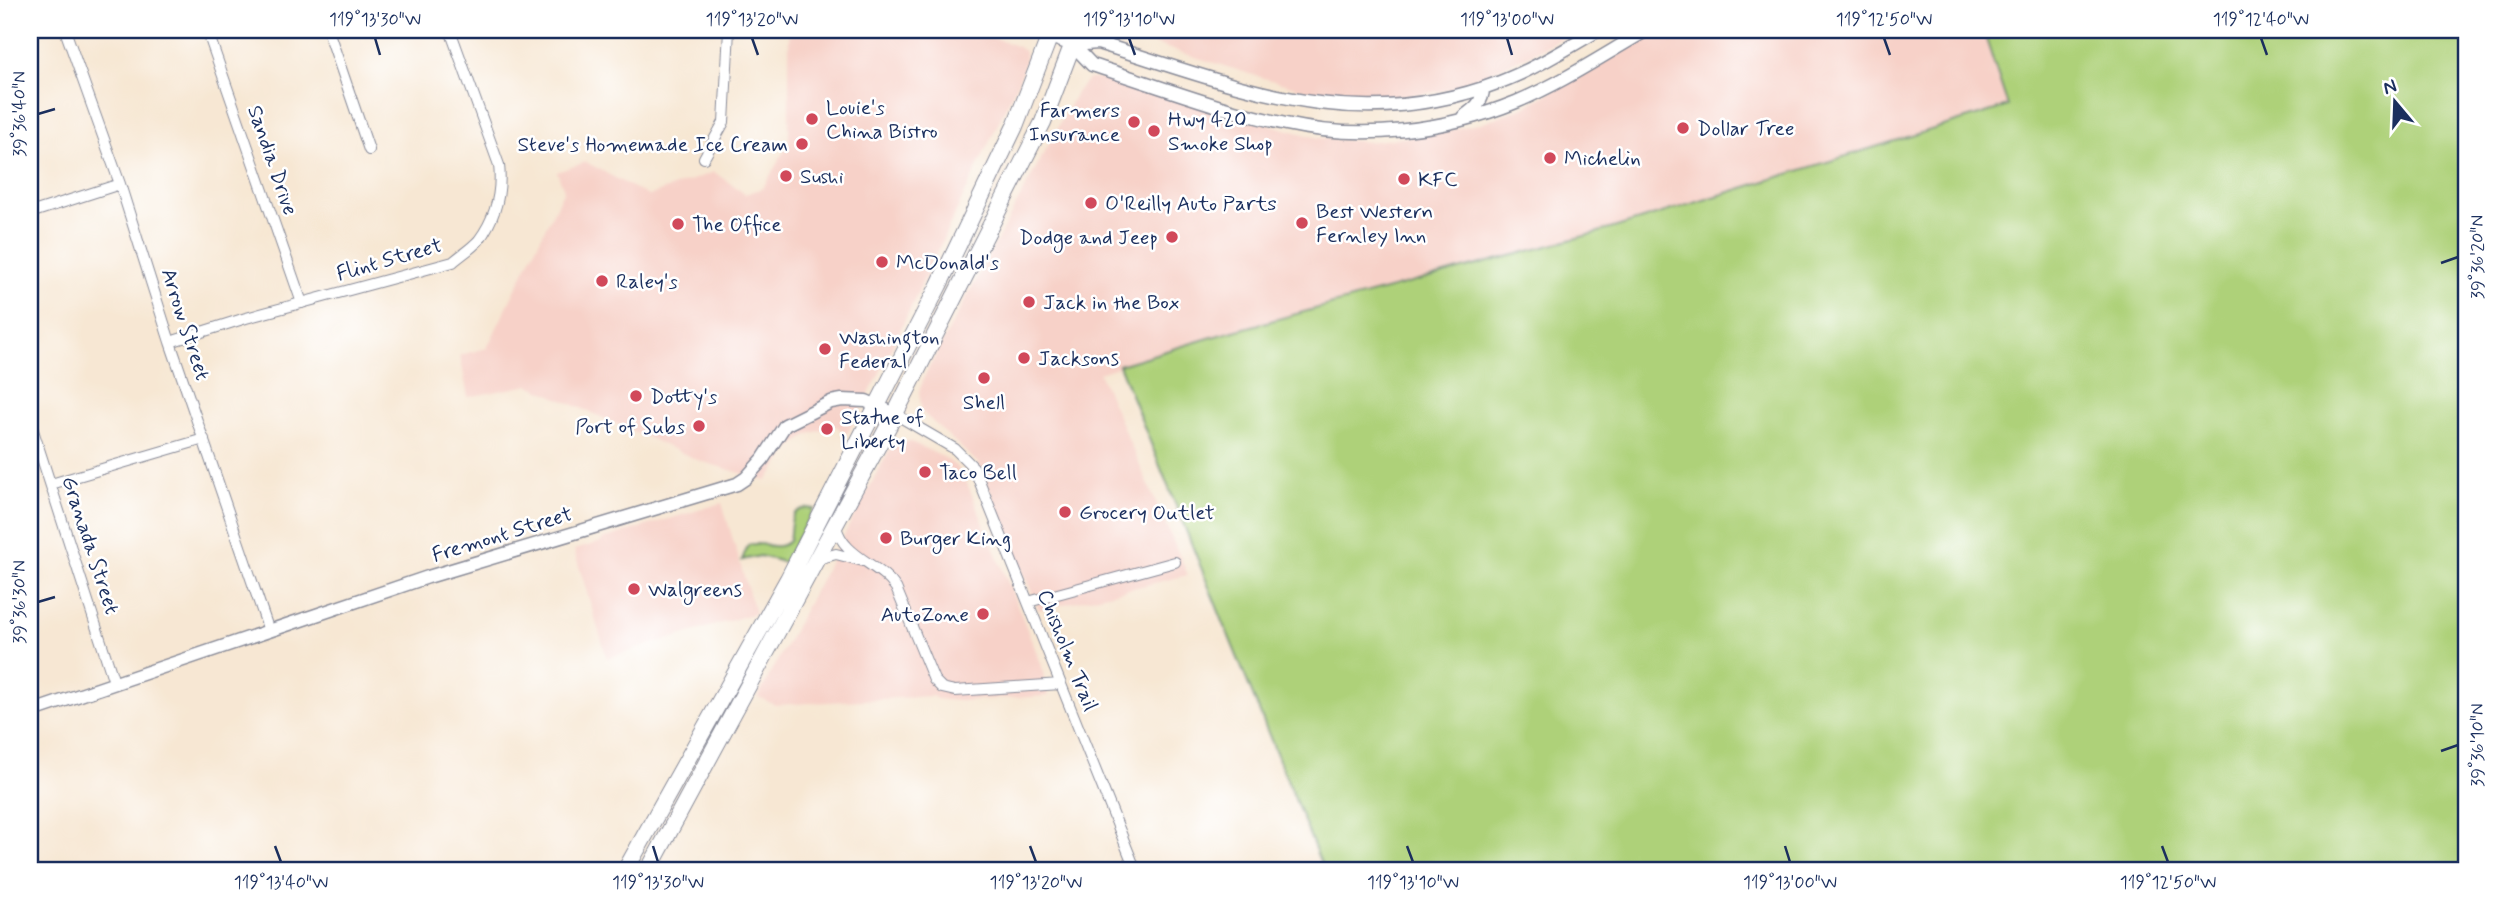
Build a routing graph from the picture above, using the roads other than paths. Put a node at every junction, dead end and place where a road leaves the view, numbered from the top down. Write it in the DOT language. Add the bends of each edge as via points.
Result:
graph roads {
  1 [pos="65,30"];
  2 [pos="207,30"];
  3 [pos="328,30"];
  4 [pos="450,30"];
  5 [pos="729,30"];
  6 [pos="1033,30"];
  7 [pos="1599,30"];
  8 [pos="1647,30"];
  9 [pos="1051,33"];
  10 [pos="1076,38"];
  11 [pos="1483,88"];
  12 [pos="1457,121"];
  13 [pos="369,150"];
  14 [pos="704,158"];
  15 [pos="120,184"];
  16 [pos="30,213"];
  17 [pos="302,303"];
  18 [pos="170,342"];
  19 [pos="878,405"];
  20 [pos="895,414"];
  21 [pos="30,421"];
  22 [pos="204,439"];
  23 [pos="955,449"];
  24 [pos="51,484"];
  25 [pos="836,526"];
  26 [pos="818,559"];
  27 [pos="864,561"];
  28 [pos="1175,562"];
  29 [pos="1028,602"];
  30 [pos="270,631"];
  31 [pos="114,682"];
  32 [pos="1061,684"];
  33 [pos="30,712"];
  34 [pos="625,871"];
  35 [pos="648,871"];
  36 [pos="1136,871"];
  1 -- 15 [label="street, Arrow Street"];
  2 -- 17 [label="street, Sandia Drive"];
  3 -- 13 [label="street"];
  4 -- 17 [label="street, Flint Street" via="499,165 498,204 478,240 453,262"];
  5 -- 14 [label="street" via="724,122"];
  6 -- 9 [label="street"];
  7 -- 11 [label="street" via="1528,70"];
  8 -- 12 [label="street" via="1534,94"];
  9 -- 10 [label="street"];
  9 -- 19 [label="highway" via="1015,126"];
  10 -- 11 [label="street" via="1287,100 1334,106 1403,106"];
  10 -- 12 [label="street" via="1091,65 1287,125 1371,132"];
  10 -- 20 [label="highway" via="1043,122"];
  11 -- 12 [label="street" via="1475,109"];
  15 -- 16 [label="street"];
  15 -- 18 [label="street, Arrow Street"];
  17 -- 18 [label="street, Flint Street"];
  18 -- 22 [label="street, Arrow Street"];
  19 -- 20 [label="street, Fremont Street"];
  19 -- 30 [label="street, Fremont Street" via="831,402 785,425 763,459 737,484 523,547"];
  19 -- 34 [label="highway" via="788,579"];
  20 -- 23 [label="street, Fremont Street"];
  20 -- 25 [label="highway"];
  21 -- 24 [label="street, Granada Street"];
  22 -- 24 [label="street"];
  22 -- 30 [label="street, Arrow Street"];
  23 -- 29 [label="street, Chisholm Trail" via="974,468"];
  24 -- 31 [label="street, Granada Street"];
  25 -- 26 [label="highway"];
  25 -- 27 [label="street" via="842,543"];
  26 -- 27 [label="street" via="836,554"];
  26 -- 35 [label="highway"];
  27 -- 32 [label="street" via="888,576 896,588 934,680 942,688"];
  28 -- 29 [label="street"];
  29 -- 32 [label="street, Chisholm Trail"];
  30 -- 31 [label="street, Fremont Street"];
  31 -- 33 [label="street, Fremont Street"];
  32 -- 36 [label="street, Chisholm Trail"];
}
